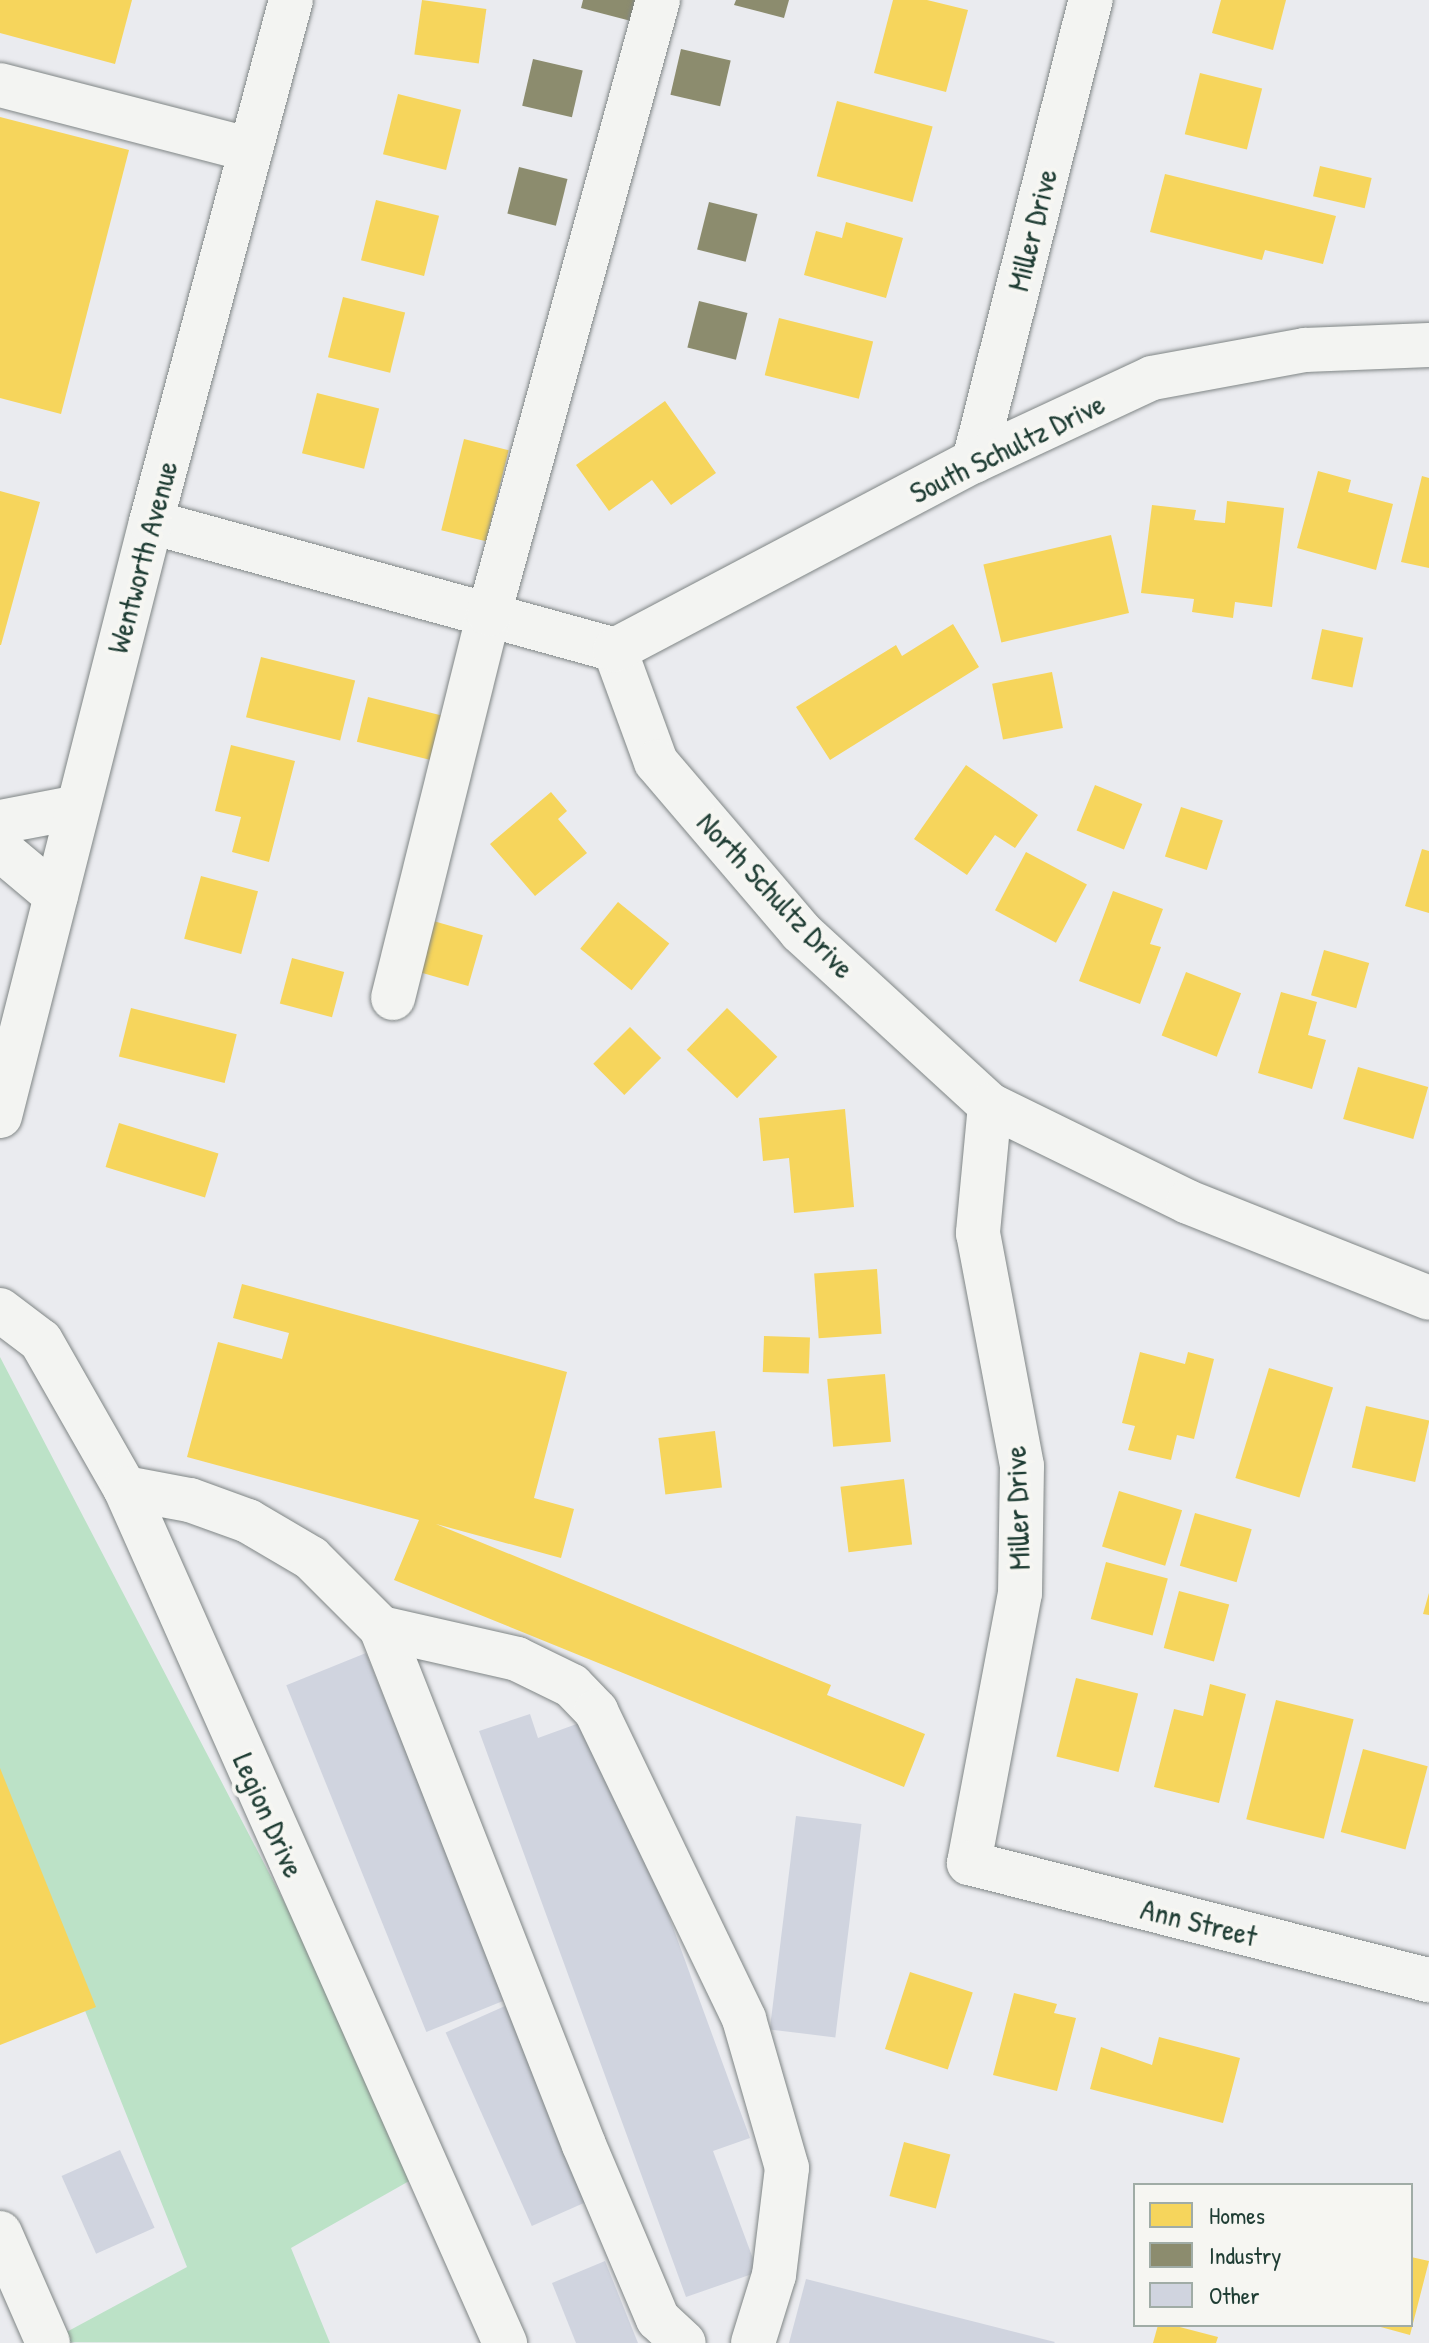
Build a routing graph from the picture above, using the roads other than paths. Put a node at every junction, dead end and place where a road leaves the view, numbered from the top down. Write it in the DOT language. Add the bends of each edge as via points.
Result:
graph roads {
  1 [pos="291,0"];
  2 [pos="658,0"];
  3 [pos="1091,0"];
  4 [pos="0,85"];
  5 [pos="251,150"];
  6 [pos="1429,345"];
  7 [pos="974,461"];
  8 [pos="151,522"];
  9 [pos="489,614"];
  10 [pos="615,650"];
  11 [pos="78,807"];
  12 [pos="0,822"];
  13 [pos="0,849"];
  14 [pos="56,896"];
  15 [pos="393,998"];
  16 [pos="990,1105"];
  17 [pos="0,1116"];
  18 [pos="1429,1298"];
  19 [pos="0,1310"];
  20 [pos="125,1488"];
  21 [pos="381,1628"];
  22 [pos="969,1863"];
  23 [pos="1429,1980"];
  24 [pos="0,2233"];
  25 [pos="48,2343"];
  26 [pos="505,2343"];
  27 [pos="684,2343"];
  28 [pos="753,2343"];
  1 -- 5 [label="street, Wentworth Avenue"];
  2 -- 9 [label="street"];
  3 -- 7 [label="street, Miller Drive"];
  4 -- 5 [label="street"];
  5 -- 8 [label="street, Wentworth Avenue"];
  6 -- 7 [label="street, South Schultz Drive" via="1305,350 1152,378"];
  7 -- 10 [label="street, South Schultz Drive"];
  8 -- 9 [label="street"];
  8 -- 11 [label="street, Wentworth Avenue"];
  9 -- 10 [label="street"];
  9 -- 15 [label="street"];
  10 -- 16 [label="street, North Schultz Drive" via="656,762 801,932"];
  11 -- 12 [label="street"];
  11 -- 14 [label="street, Wentworth Avenue"];
  13 -- 14 [label="street"];
  14 -- 17 [label="street, Wentworth Avenue"];
  16 -- 18 [label="street, North Schultz Drive" via="1188,1202"];
  16 -- 22 [label="street, Miller Drive" via="978,1233 1022,1466 1020,1593"];
  19 -- 20 [label="street, Legion Drive" via="41,1341"];
  20 -- 21 [label="street" via="190,1500 248,1521 311,1558"];
  20 -- 26 [label="street, Legion Drive"];
  21 -- 27 [label="street" via="414,1701 584,2145 658,2319"];
  21 -- 28 [label="street" via="517,1659 572,1686 596,1711 744,2019 787,2168 774,2275"];
  22 -- 23 [label="street, Ann Street"];
  24 -- 25 [label="street"];
}
